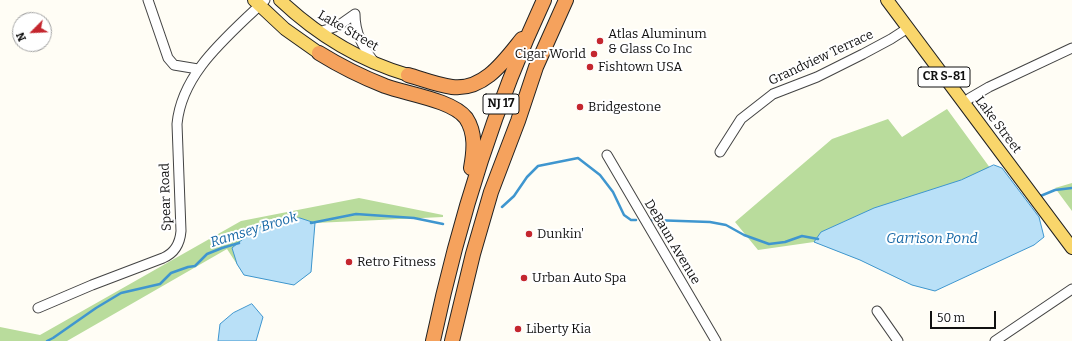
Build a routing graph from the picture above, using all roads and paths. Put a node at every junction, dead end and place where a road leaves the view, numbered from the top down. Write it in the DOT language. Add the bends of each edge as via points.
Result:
graph roads {
  1 [pos="148,0"];
  2 [pos="280,0"];
  3 [pos="544,0"];
  4 [pos="887,0"];
  5 [pos="566,1"];
  6 [pos="260,2"];
  7 [pos="532,28"];
  8 [pos="908,28"];
  9 [pos="319,32"];
  10 [pos="1072,48"];
  11 [pos="319,53"];
  12 [pos="374,62"];
  13 [pos="198,69"];
  14 [pos="408,75"];
  15 [pos="964,103"];
  16 [pos="720,152"];
  17 [pos="607,155"];
  18 [pos="465,210"];
  19 [pos="1072,248"];
  20 [pos="1072,289"];
  21 [pos="38,308"];
  22 [pos="877,311"];
  23 [pos="433,341"];
  24 [pos="452,341"];
  25 [pos="716,341"];
  26 [pos="898,341"];
  27 [pos="995,341"];
  1 -- 13 [label="street" via="168,58 174,66"];
  2 -- 9 [label="main road, Lake Street"];
  3 -- 7 [label="highway, NJ 17"];
  4 -- 8 [label="main road, Lake Street / CR S-81"];
  5 -- 24 [label="highway, NJ 17" via="536,67 491,192"];
  6 -- 11 [label="main road" via="285,29"];
  6 -- 13 [label="street, Spear Road"];
  7 -- 14 [label="highway" via="491,74 473,85 454,87"];
  7 -- 18 [label="highway, NJ 17" via="481,158"];
  8 -- 15 [label="main road, Lake Street / CR S-81"];
  8 -- 16 [label="street, Grandview Terrace" via="817,77 773,94 741,118"];
  9 -- 12 [label="main road, Lake Street"];
  9 -- 12 [label="street" via="338,26 355,14 360,40"];
  10 -- 15 [label="street" via="989,87"];
  11 -- 18 [label="highway" via="370,80 447,104 461,113 471,127 474,146"];
  12 -- 14 [label="main road, Lake Street"];
  13 -- 21 [label="street, Spear Road" via="185,92 178,116 181,231 178,246 163,258"];
  15 -- 19 [label="main road, Lake Street / CR S-81"];
  17 -- 25 [label="street, DeBaun Avenue"];
  18 -- 23 [label="highway, NJ 17"];
  20 -- 27 [label="street"];
  22 -- 26 [label="street"];
}
